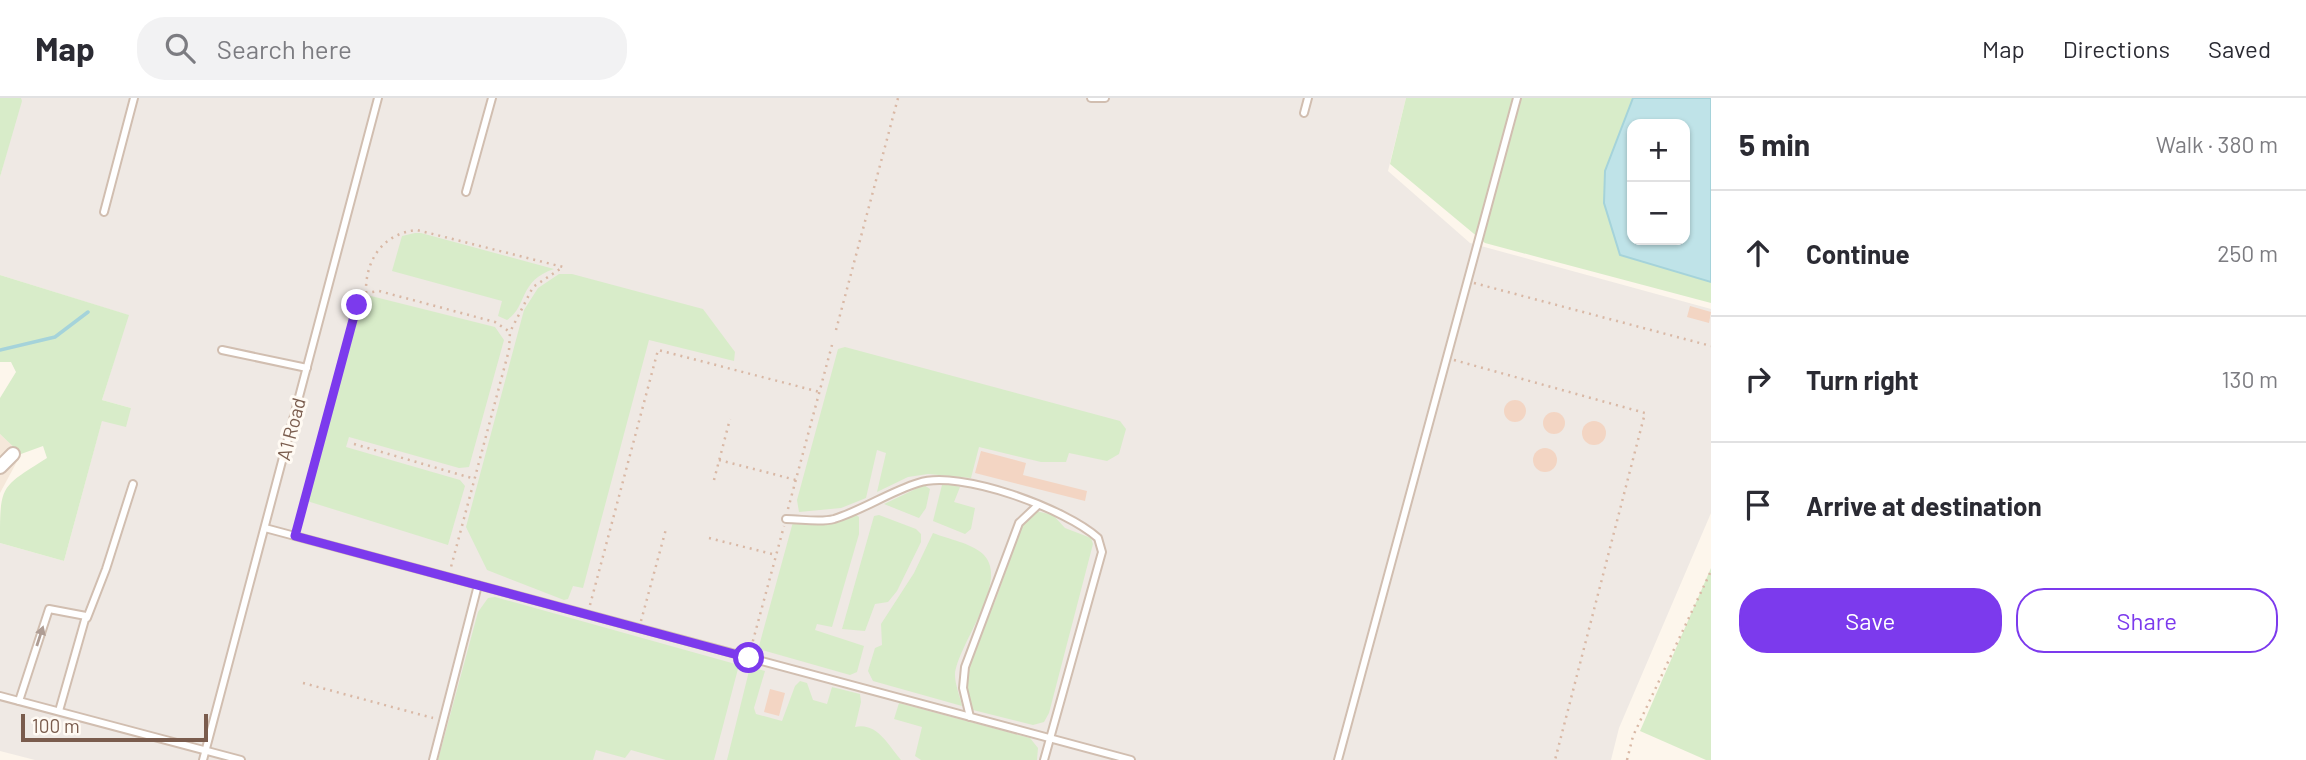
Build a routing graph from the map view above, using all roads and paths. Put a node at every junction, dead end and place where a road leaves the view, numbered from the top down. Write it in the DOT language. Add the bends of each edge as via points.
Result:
graph roads {
  1 [pos="134,98"];
  2 [pos="378,98"];
  3 [pos="492,98"];
  4 [pos="898,98"];
  5 [pos="1091,98"];
  6 [pos="1105,98"];
  7 [pos="1308,98"];
  8 [pos="1517,98"];
  9 [pos="1304,113"];
  10 [pos="466,192"];
  11 [pos="104,212"];
  12 [pos="1468,282"];
  13 [pos="366,293"];
  14 [pos="836,330"];
  15 [pos="509,332"];
  16 [pos="832,345"];
  17 [pos="1711,346"];
  18 [pos="222,350"];
  19 [pos="1447,359"];
  20 [pos="307,368"];
  21 [pos="820,392"];
  22 [pos="730,419"];
  23 [pos="354,444"];
  24 [pos="13,454"];
  25 [pos="719,460"];
  26 [pos="0,467"];
  27 [pos="475,479"];
  28 [pos="714,480"];
  29 [pos="796,480"];
  30 [pos="133,484"];
  31 [pos="1037,506"];
  32 [pos="786,519"];
  33 [pos="265,528"];
  34 [pos="666,529"];
  35 [pos="295,536"];
  36 [pos="709,537"];
  37 [pos="776,555"];
  38 [pos="1711,571"];
  39 [pos="449,577"];
  40 [pos="478,585"];
  41 [pos="587,614"];
  42 [pos="87,618"];
  43 [pos="639,629"];
  44 [pos="749,658"];
  45 [pos="303,683"];
  46 [pos="0,696"];
  47 [pos="19,701"];
  48 [pos="59,711"];
  49 [pos="970,717"];
  50 [pos="443,720"];
  51 [pos="1050,739"];
  52 [pos="206,751"];
  53 [pos="204,760"];
  54 [pos="241,760"];
  55 [pos="433,760"];
  56 [pos="1044,760"];
  57 [pos="1131,760"];
  58 [pos="1338,760"];
  59 [pos="1555,760"];
  60 [pos="1627,760"];
  1 -- 11 [label="lane"];
  2 -- 20 [label="lane, A1 Road"];
  3 -- 10 [label="lane"];
  4 -- 14 [label="path"];
  5 -- 6 [label="lane"];
  7 -- 9 [label="lane"];
  8 -- 12 [label="lane"];
  12 -- 17 [label="path"];
  12 -- 19 [label="lane"];
  13 -- 15 [label="path" via="379,290 482,318 504,325"];
  13 -- 15 [label="path" via="375,257 392,235 404,231 418,230 563,267 533,287"];
  13 -- 35 [label="path" via="357,305"];
  15 -- 27 [label="path" via="509,350"];
  16 -- 21 [label="path"];
  18 -- 20 [label="lane"];
  19 -- 58 [label="lane"];
  19 -- 59 [label="path" via="1645,413"];
  20 -- 33 [label="lane, A1 Road"];
  21 -- 29 [label="path"];
  21 -- 41 [label="path" via="658,350"];
  22 -- 25 [label="path"];
  23 -- 27 [label="path"];
  24 -- 26 [label="street"];
  25 -- 28 [label="path"];
  25 -- 29 [label="path"];
  27 -- 39 [label="path"];
  29 -- 32 [label="path"];
  30 -- 42 [label="lane"];
  31 -- 32 [label="lane" via="945,479 917,483 832,519"];
  31 -- 49 [label="lane" via="1019,523 965,667 963,688"];
  31 -- 51 [label="lane" via="1078,524 1101,544"];
  32 -- 37 [label="path"];
  33 -- 35 [label="lane"];
  33 -- 52 [label="lane, A1 Road"];
  34 -- 43 [label="path"];
  35 -- 39 [label="lane"];
  36 -- 37 [label="path"];
  37 -- 44 [label="path"];
  38 -- 60 [label="path" via="1633,736"];
  39 -- 40 [label="lane"];
  40 -- 41 [label="lane"];
  40 -- 50 [label="lane"];
  41 -- 43 [label="lane"];
  47 -- 42 [label="lane, one-way" via="49,609"];
  42 -- 48 [label="lane"];
  43 -- 44 [label="lane"];
  44 -- 49 [label="lane"];
  45 -- 50 [label="path"];
  46 -- 47 [label="lane"];
  47 -- 48 [label="lane"];
  48 -- 52 [label="lane"];
  49 -- 51 [label="lane"];
  50 -- 55 [label="lane"];
  51 -- 56 [label="lane"];
  51 -- 57 [label="lane"];
  52 -- 53 [label="lane, A1 Road"];
  52 -- 54 [label="lane"];
}
